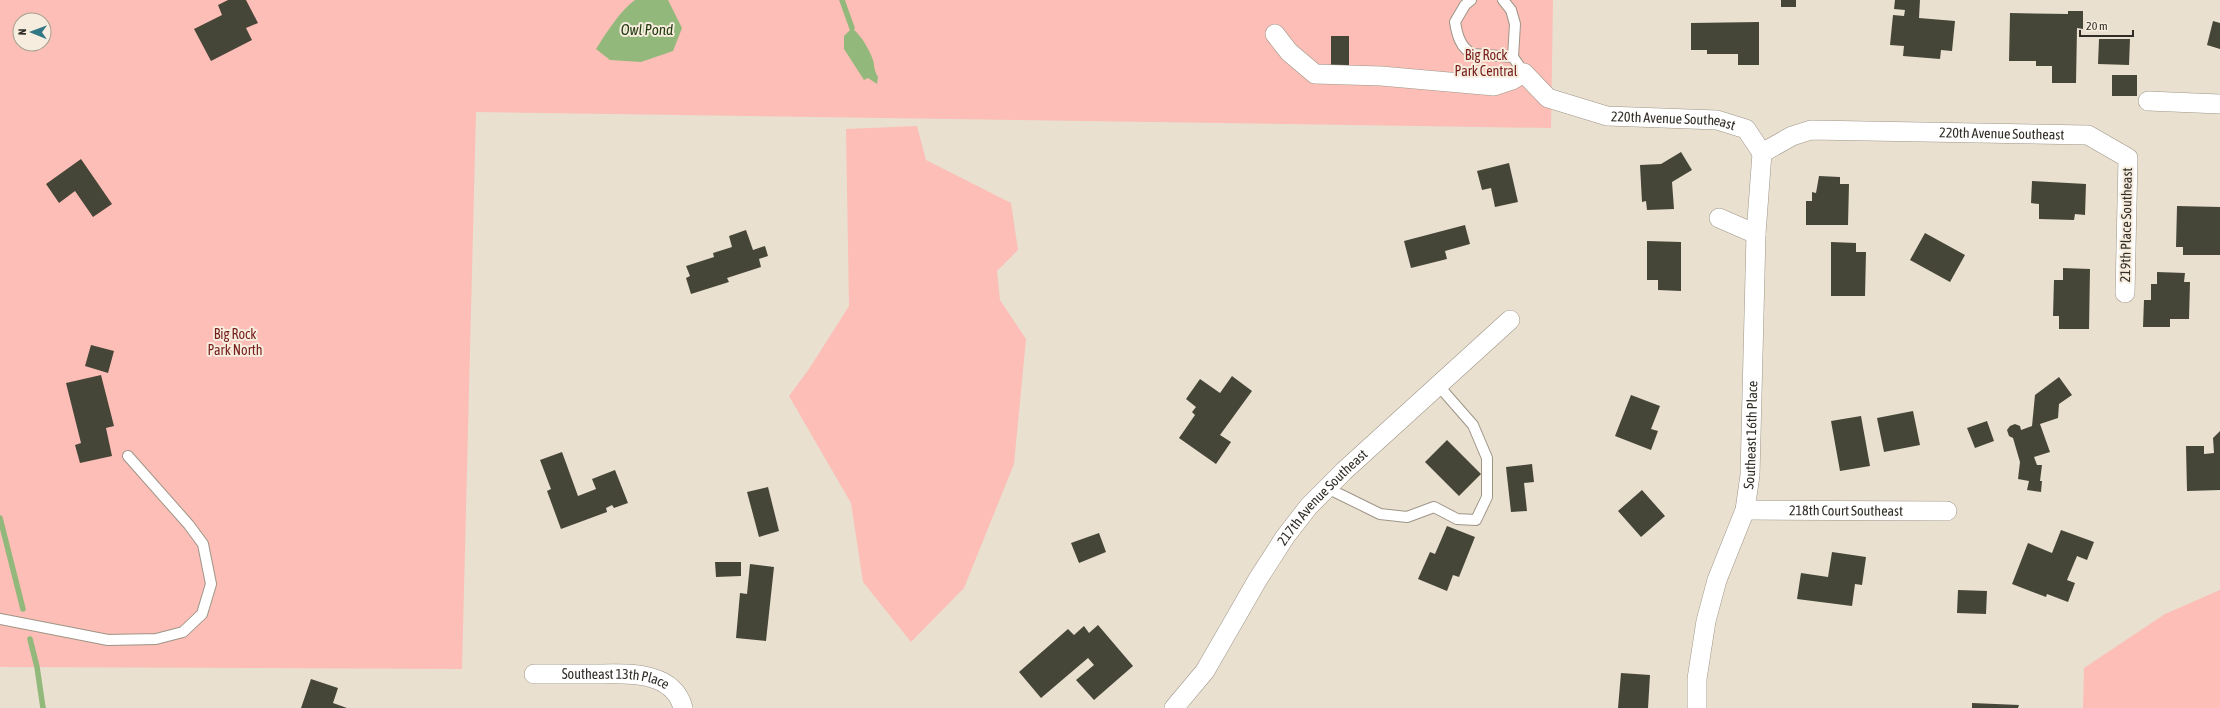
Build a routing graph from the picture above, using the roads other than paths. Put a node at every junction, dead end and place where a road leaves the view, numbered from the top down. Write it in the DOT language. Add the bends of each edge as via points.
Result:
graph roads {
  1 [pos="1471,0"];
  2 [pos="1503,0"];
  3 [pos="1275,34"];
  4 [pos="1513,57"];
  5 [pos="1524,73"];
  6 [pos="2148,101"];
  7 [pos="2220,104"];
  8 [pos="1762,153"];
  9 [pos="2128,158"];
  10 [pos="1719,218"];
  11 [pos="1756,234"];
  12 [pos="2125,293"];
  13 [pos="1510,320"];
  14 [pos="1438,385"];
  15 [pos="128,456"];
  16 [pos="1327,488"];
  17 [pos="1745,510"];
  18 [pos="1947,511"];
  19 [pos="0,619"];
  20 [pos="534,674"];
  21 [pos="683,708"];
  22 [pos="1174,708"];
  23 [pos="1697,708"];
  1 -- 4 [label="lane" via="1455,22 1458,37 1468,51 1473,54"];
  2 -- 4 [label="lane" via="1511,10 1515,24"];
  3 -- 5 [label="street" via="1289,52 1315,74 1381,76 1494,86"];
  4 -- 5 [label="lane"];
  5 -- 8 [label="street, 220th Avenue Southeast" via="1548,98 1607,116 1717,120 1746,129"];
  6 -- 7 [label="street"];
  8 -- 9 [label="street, 220th Avenue Southeast" via="1792,136 1811,130 2011,132 2088,135"];
  8 -- 11 [label="street, Southeast 16th Place"];
  9 -- 12 [label="street, 219th Place Southeast"];
  10 -- 11 [label="street"];
  11 -- 17 [label="street, Southeast 16th Place" via="1750,475"];
  13 -- 14 [label="street, 217th Avenue Southeast"];
  14 -- 16 [label="street, 217th Avenue Southeast"];
  14 -- 16 [label="lane" via="1473,425 1487,458 1487,497 1476,520 1456,519 1434,507 1407,516 1380,514"];
  15 -- 19 [label="lane" via="203,544 211,584 202,614 183,632 156,639 108,640"];
  16 -- 22 [label="street, 217th Avenue Southeast" via="1285,537 1205,671"];
  17 -- 18 [label="street, 218th Court Southeast"];
  17 -- 23 [label="street, Southeast 16th Place" via="1717,580 1706,621 1697,679"];
  20 -- 21 [label="street, Southeast 13th Place" via="639,674 656,679 672,688"];
}
